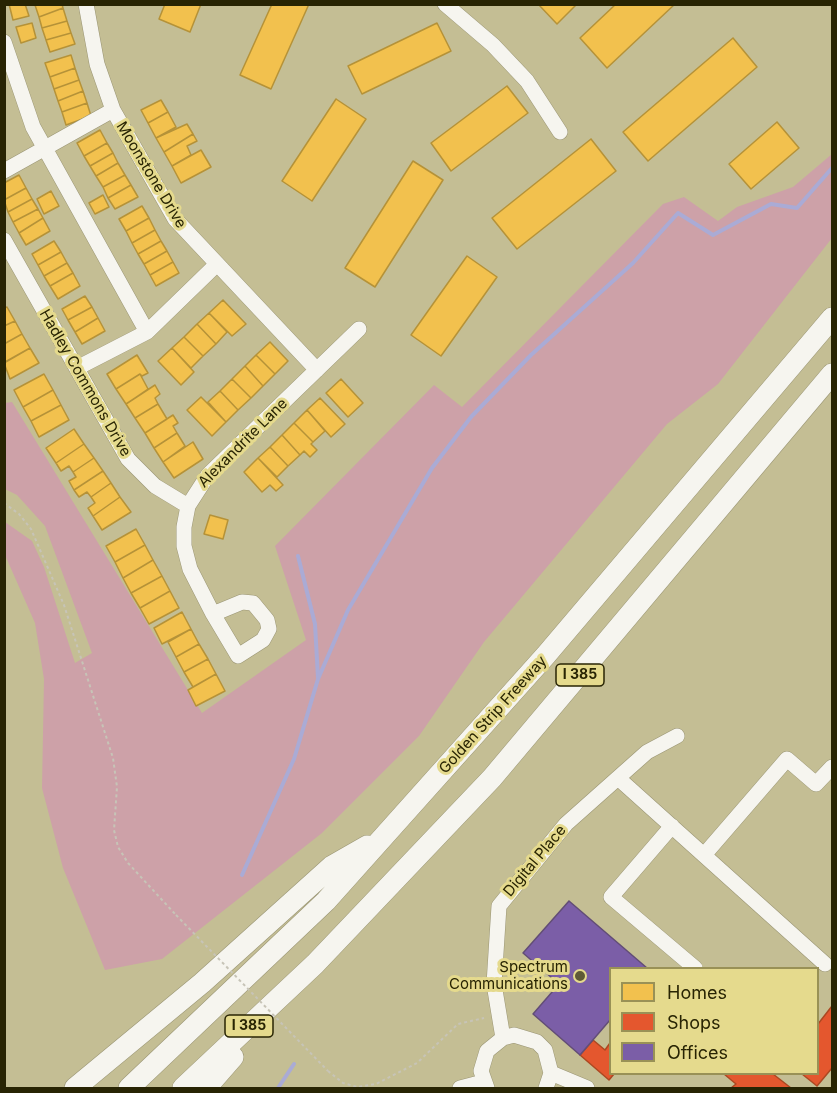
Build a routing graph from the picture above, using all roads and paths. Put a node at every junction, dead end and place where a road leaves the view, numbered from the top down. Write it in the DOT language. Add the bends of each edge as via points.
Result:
graph roads {
  1 [pos="86,4"];
  2 [pos="445,4"];
  3 [pos="4,42"];
  4 [pos="112,110"];
  5 [pos="560,132"];
  6 [pos="45,148"];
  7 [pos="4,171"];
  8 [pos="4,240"];
  9 [pos="216,265"];
  10 [pos="832,318"];
  11 [pos="359,329"];
  12 [pos="147,332"];
  13 [pos="77,368"];
  14 [pos="317,370"];
  15 [pos="832,374"];
  16 [pos="4,503"];
  17 [pos="188,506"];
  18 [pos="213,614"];
  19 [pos="677,736"];
  20 [pos="832,767"];
  21 [pos="618,778"];
  22 [pos="672,826"];
  23 [pos="383,837"];
  24 [pos="704,855"];
  25 [pos="825,963"];
  26 [pos="315,964"];
  27 [pos="693,967"];
  28 [pos="499,1016"];
  29 [pos="503,1038"];
  30 [pos="552,1073"];
  31 [pos="485,1085"];
  32 [pos="75,1089"];
  33 [pos="129,1089"];
  34 [pos="183,1089"];
  35 [pos="206,1089"];
  36 [pos="460,1089"];
  37 [pos="546,1089"];
  38 [pos="587,1089"];
  1 -- 4 [label="street, Moonstone Drive" via="97,64"];
  2 -- 5 [label="street" via="527,81"];
  3 -- 6 [label="street" via="33,127"];
  4 -- 6 [label="street"];
  4 -- 9 [label="street, Moonstone Drive" via="175,219"];
  6 -- 7 [label="street"];
  6 -- 12 [label="street"];
  8 -- 13 [label="street, Hadley Commons Drive"];
  9 -- 12 [label="street"];
  9 -- 14 [label="street, Moonstone Drive"];
  10 -- 23 [label="highway, Golden Strip Freeway / I 385" via="546,655"];
  11 -- 14 [label="street, Alexandrite Lane"];
  12 -- 13 [label="street"];
  13 -- 17 [label="street, Hadley Commons Drive" via="128,459 155,486"];
  14 -- 17 [label="street, Alexandrite Lane" via="208,475"];
  15 -- 26 [label="highway, I 385" via="522,744"];
  16 -- 28 [label="path, bridge" via="31,529 64,605 113,758 117,787 114,830 118,847 176,915 343,1083 357,1087 376,1084 417,1063 458,1024"];
  17 -- 18 [label="street, Alexandrite Lane" via="184,546 190,569"];
  19 -- 21 [label="street, Digital Place" via="647,752"];
  20 -- 24 [label="street" via="816,784 787,759"];
  21 -- 22 [label="street"];
  21 -- 28 [label="street, Digital Place" via="566,824 499,906 494,984"];
  22 -- 24 [label="street"];
  22 -- 27 [label="street" via="611,897"];
  23 -- 32 [label="highway" via="332,866 202,983"];
  23 -- 33 [label="highway, Golden Strip Freeway / I 385" via="286,941"];
  24 -- 25 [label="street"];
  26 -- 34 [label="highway, I 385"];
  26 -- 35 [label="highway"];
  28 -- 29 [label="street, Digital Place"];
  29 -- 30 [label="street" via="526,1036 537,1042 550,1061"];
  29 -- 31 [label="street" via="494,1043 483,1061"];
  30 -- 37 [label="street"];
  30 -- 38 [label="street"];
  31 -- 36 [label="street"];
}
